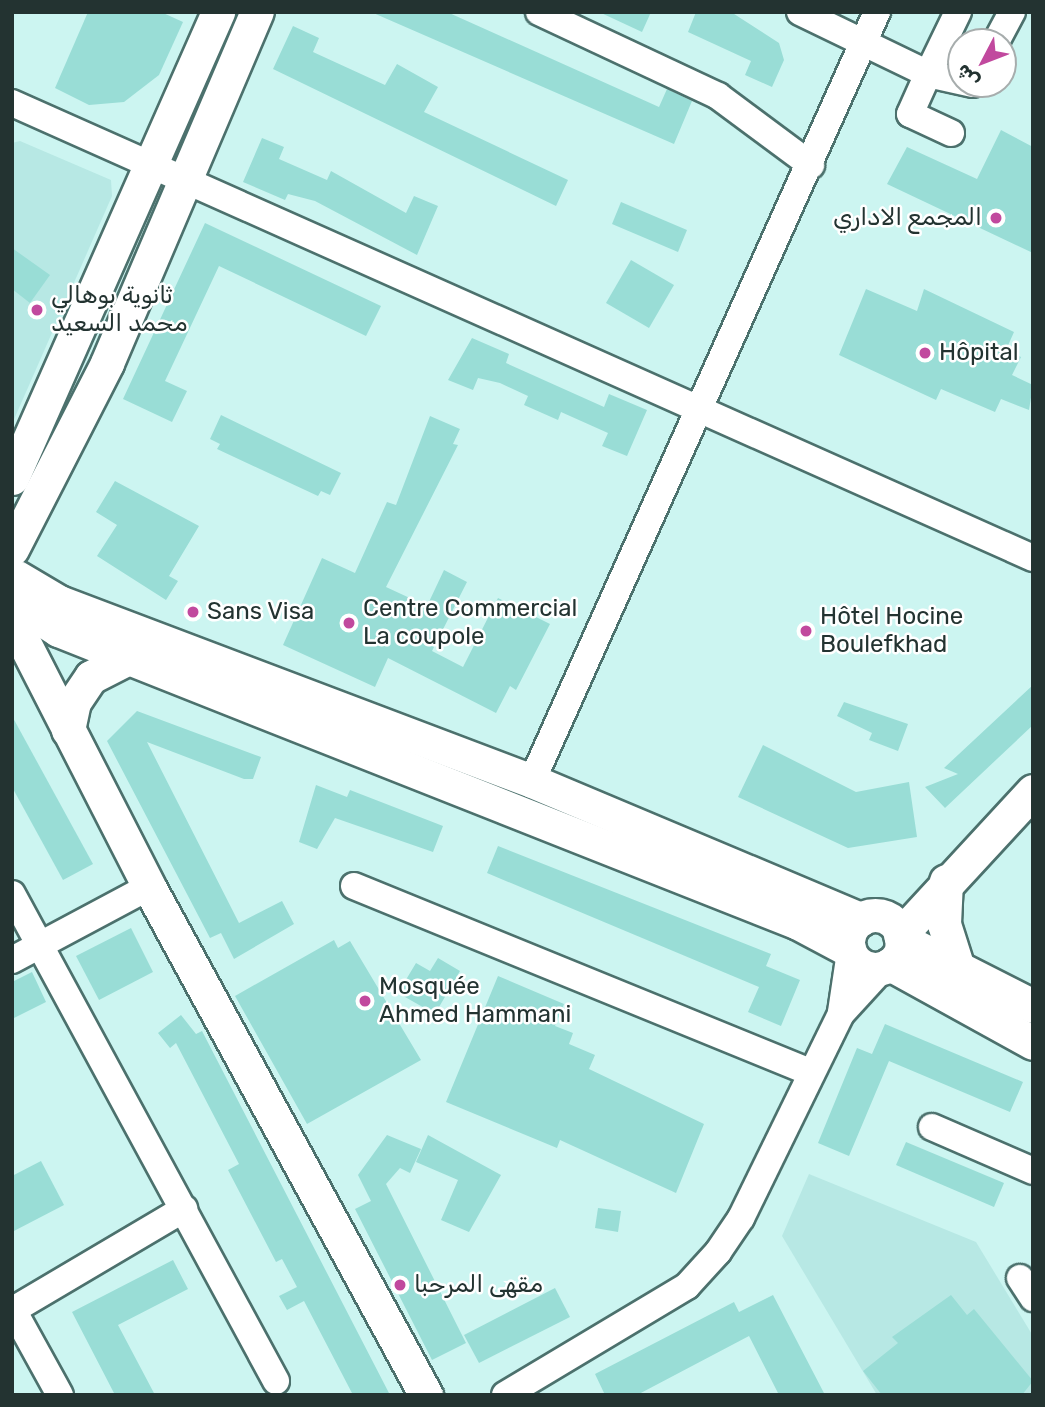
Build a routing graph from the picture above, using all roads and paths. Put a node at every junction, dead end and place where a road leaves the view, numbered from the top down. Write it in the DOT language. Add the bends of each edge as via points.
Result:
graph roads {
  1 [pos="218,12"];
  2 [pos="257,12"];
  3 [pos="539,12"];
  4 [pos="800,12"];
  5 [pos="877,12"];
  6 [pos="958,12"];
  7 [pos="1012,12"];
  8 [pos="1003,28"];
  9 [pos="865,41"];
  10 [pos="928,74"];
  11 [pos="947,78"];
  12 [pos="12,103"];
  13 [pos="951,133"];
  14 [pos="152,164"];
  15 [pos="811,166"];
  16 [pos="188,181"];
  17 [pos="699,407"];
  18 [pos="12,478"];
  19 [pos="1033,558"];
  20 [pos="13,574"];
  21 [pos="12,619"];
  22 [pos="130,657"];
  23 [pos="68,730"];
  24 [pos="532,782"];
  25 [pos="1033,790"];
  26 [pos="951,875"];
  27 [pos="354,886"];
  28 [pos="149,887"];
  29 [pos="12,894"];
  30 [pos="886,940"];
  31 [pos="42,944"];
  32 [pos="850,951"];
  33 [pos="12,960"];
  34 [pos="957,965"];
  35 [pos="1033,1006"];
  36 [pos="841,1014"];
  37 [pos="1033,1043"];
  38 [pos="808,1071"];
  39 [pos="932,1127"];
  40 [pos="1033,1171"];
  41 [pos="184,1209"];
  42 [pos="13,1309"];
  43 [pos="276,1381"];
  44 [pos="60,1395"];
  45 [pos="426,1395"];
  46 [pos="505,1395"];
  1 -- 14 [label="main road"];
  2 -- 16 [label="main road"];
  3 -- 15 [label="street" via="718,96"];
  4 -- 9 [label="street"];
  5 -- 9 [label="street"];
  6 -- 10 [label="street"];
  7 -- 8 [label="street"];
  9 -- 10 [label="street"];
  9 -- 15 [label="street"];
  10 -- 11 [label="street"];
  10 -- 13 [label="street" via="910,114"];
  12 -- 14 [label="street"];
  14 -- 16 [label="street"];
  14 -- 18 [label="main road"];
  15 -- 17 [label="street"];
  16 -- 17 [label="street"];
  16 -- 20 [label="main road"];
  17 -- 19 [label="street"];
  17 -- 24 [label="street"];
  20 -- 22 [label="main road" via="49,625"];
  20 -- 24 [label="main road" via="59,602"];
  21 -- 23 [label="main road"];
  22 -- 23 [label="main road" via="91,677 74,702"];
  22 -- 32 [label="main road" via="798,923"];
  23 -- 28 [label="main road"];
  24 -- 30 [label="main road"];
  25 -- 26 [label="main road"];
  26 -- 30 [label="main road"];
  26 -- 34 [label="main road" via="944,924"];
  27 -- 38 [label="street"];
  28 -- 31 [label="street"];
  28 -- 45 [label="main road"];
  29 -- 31 [label="street"];
  30 -- 32 [label="main road" via="849,933"];
  30 -- 34 [label="main road"];
  30 -- 36 [label="street"];
  30 -- 37 [label="main road"];
  31 -- 33 [label="street"];
  31 -- 41 [label="street"];
  32 -- 36 [label="street"];
  34 -- 35 [label="main road"];
  36 -- 38 [label="street"];
  38 -- 46 [label="street" via="741,1218 687,1286"];
  39 -- 40 [label="street"];
  41 -- 42 [label="street"];
  41 -- 43 [label="street"];
  42 -- 44 [label="street"];
}
